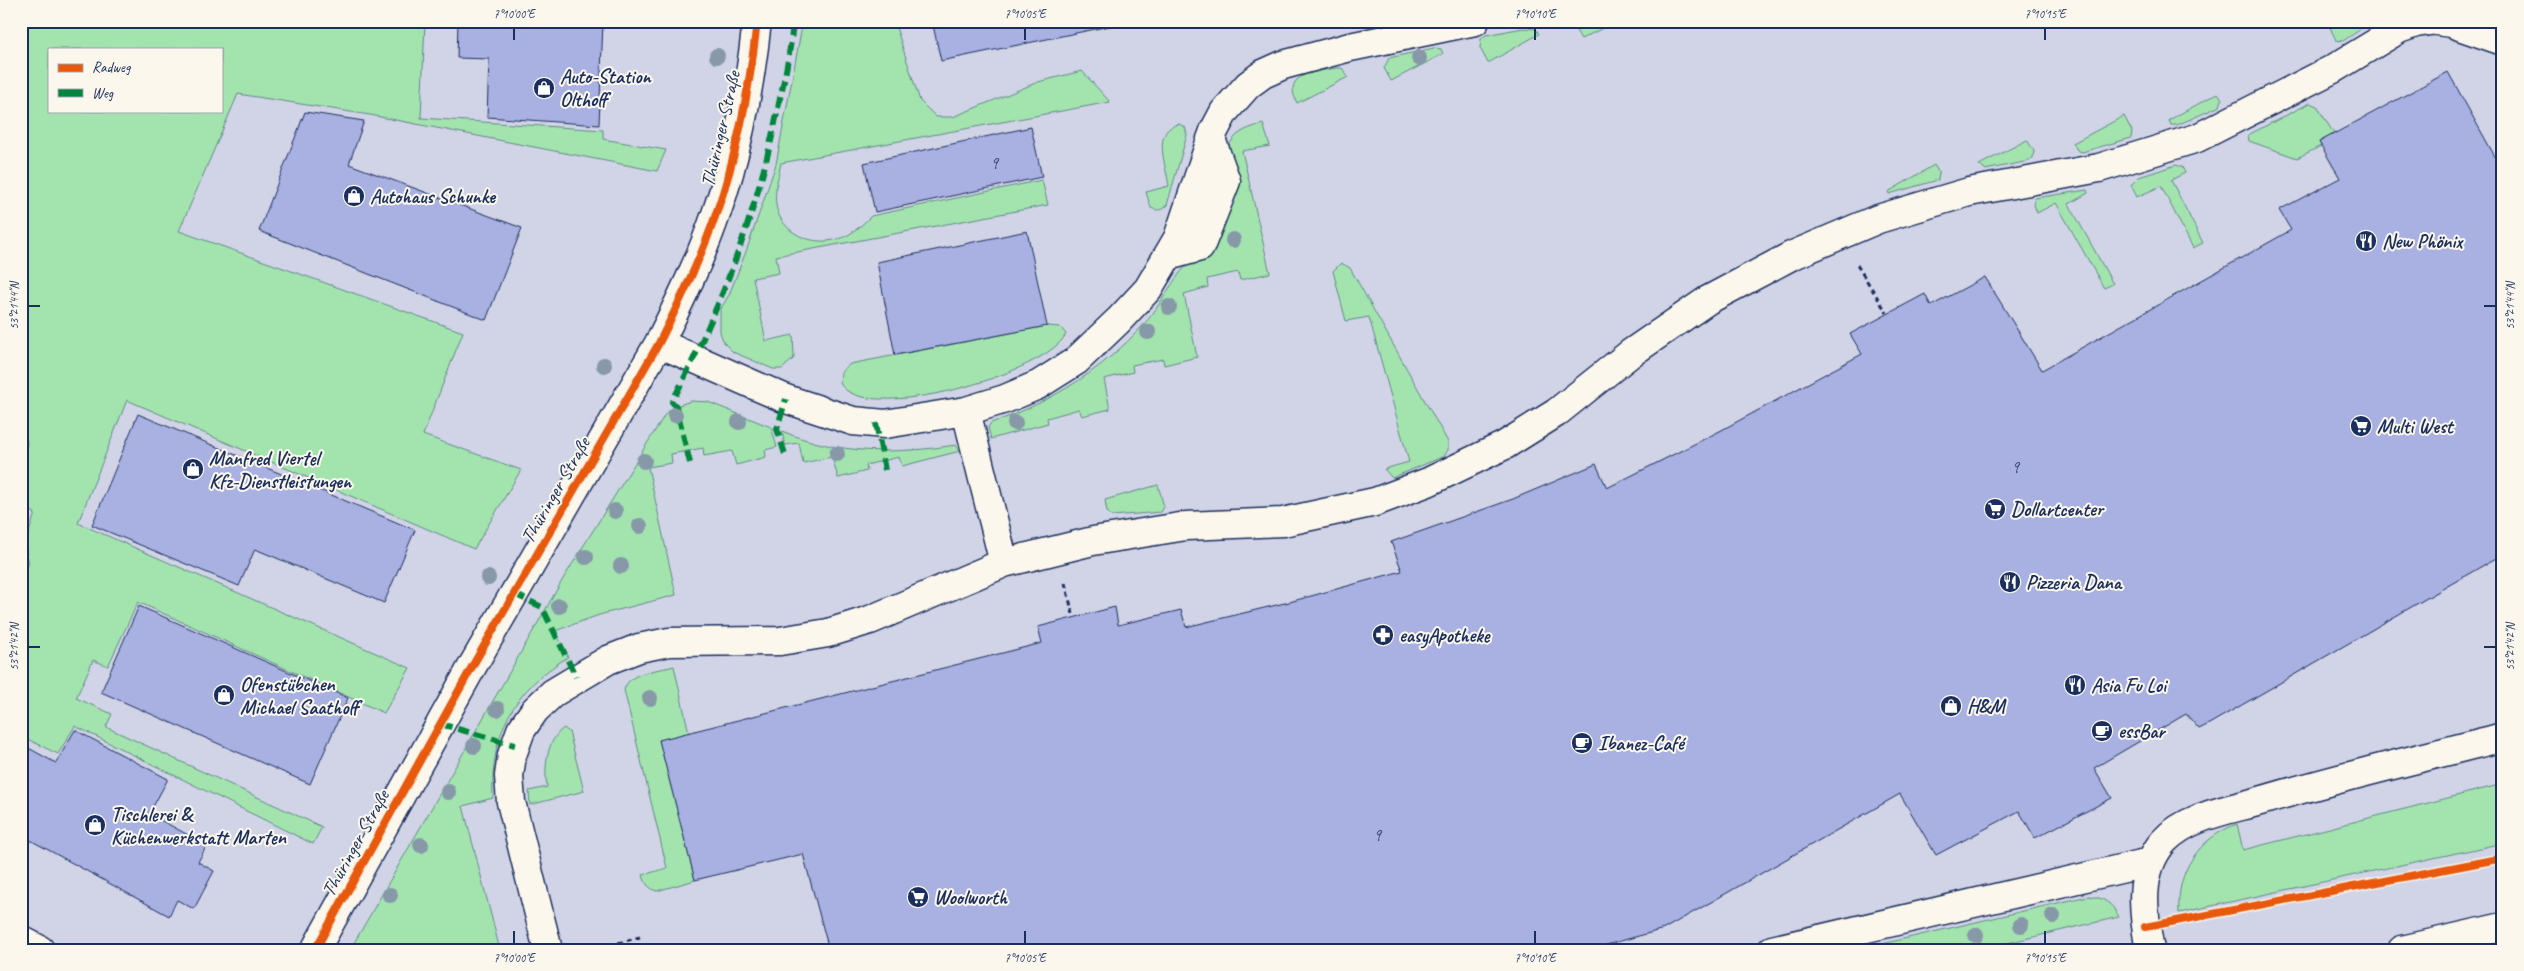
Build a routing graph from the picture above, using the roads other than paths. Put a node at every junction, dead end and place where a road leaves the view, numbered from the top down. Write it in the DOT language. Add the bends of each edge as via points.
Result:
graph roads {
  1 [pos="757,21"];
  2 [pos="1475,21"];
  3 [pos="2430,21"];
  4 [pos="2436,21"];
  5 [pos="2503,41"];
  6 [pos="660,343"];
  7 [pos="966,411"];
  8 [pos="1004,563"];
  9 [pos="2503,738"];
  10 [pos="2150,862"];
  11 [pos="2503,927"];
  12 [pos="21,940"];
  13 [pos="40,950"];
  14 [pos="315,950"];
  15 [pos="548,950"];
  16 [pos="1772,950"];
  17 [pos="2150,950"];
  18 [pos="2402,950"];
  1 -- 6 [label="street, Thüringer Straße" via="747,94 725,187"];
  2 -- 7 [label="street" via="1350,47 1283,65 1263,74 1235,98 1211,139 1226,181 1200,247 1168,256 1142,295 1120,320 1076,360 1038,384"];
  3 -- 8 [label="street" via="2399,30 2333,69 2198,138 2075,173 1969,192 1878,219 1792,256 1708,300 1631,353 1556,413 1484,456 1428,482 1375,502 1330,514 1283,522 1186,526 1093,540"];
  4 -- 5 [label="street"];
  6 -- 7 [label="street" via="795,402 853,421 885,424"];
  6 -- 14 [label="street, Thüringer Straße" via="473,665"];
  7 -- 8 [label="street"];
  8 -- 15 [label="street" via="870,620 828,633 780,641 669,642 639,648 608,660 552,693 534,710 521,730 509,776 511,802"];
  9 -- 10 [label="street" via="2295,790 2206,817 2181,827 2164,842"];
  10 -- 16 [label="street"];
  10 -- 17 [label="street" via="2144,887 2145,927"];
  11 -- 18 [label="street"];
  12 -- 13 [label="street"];
}
